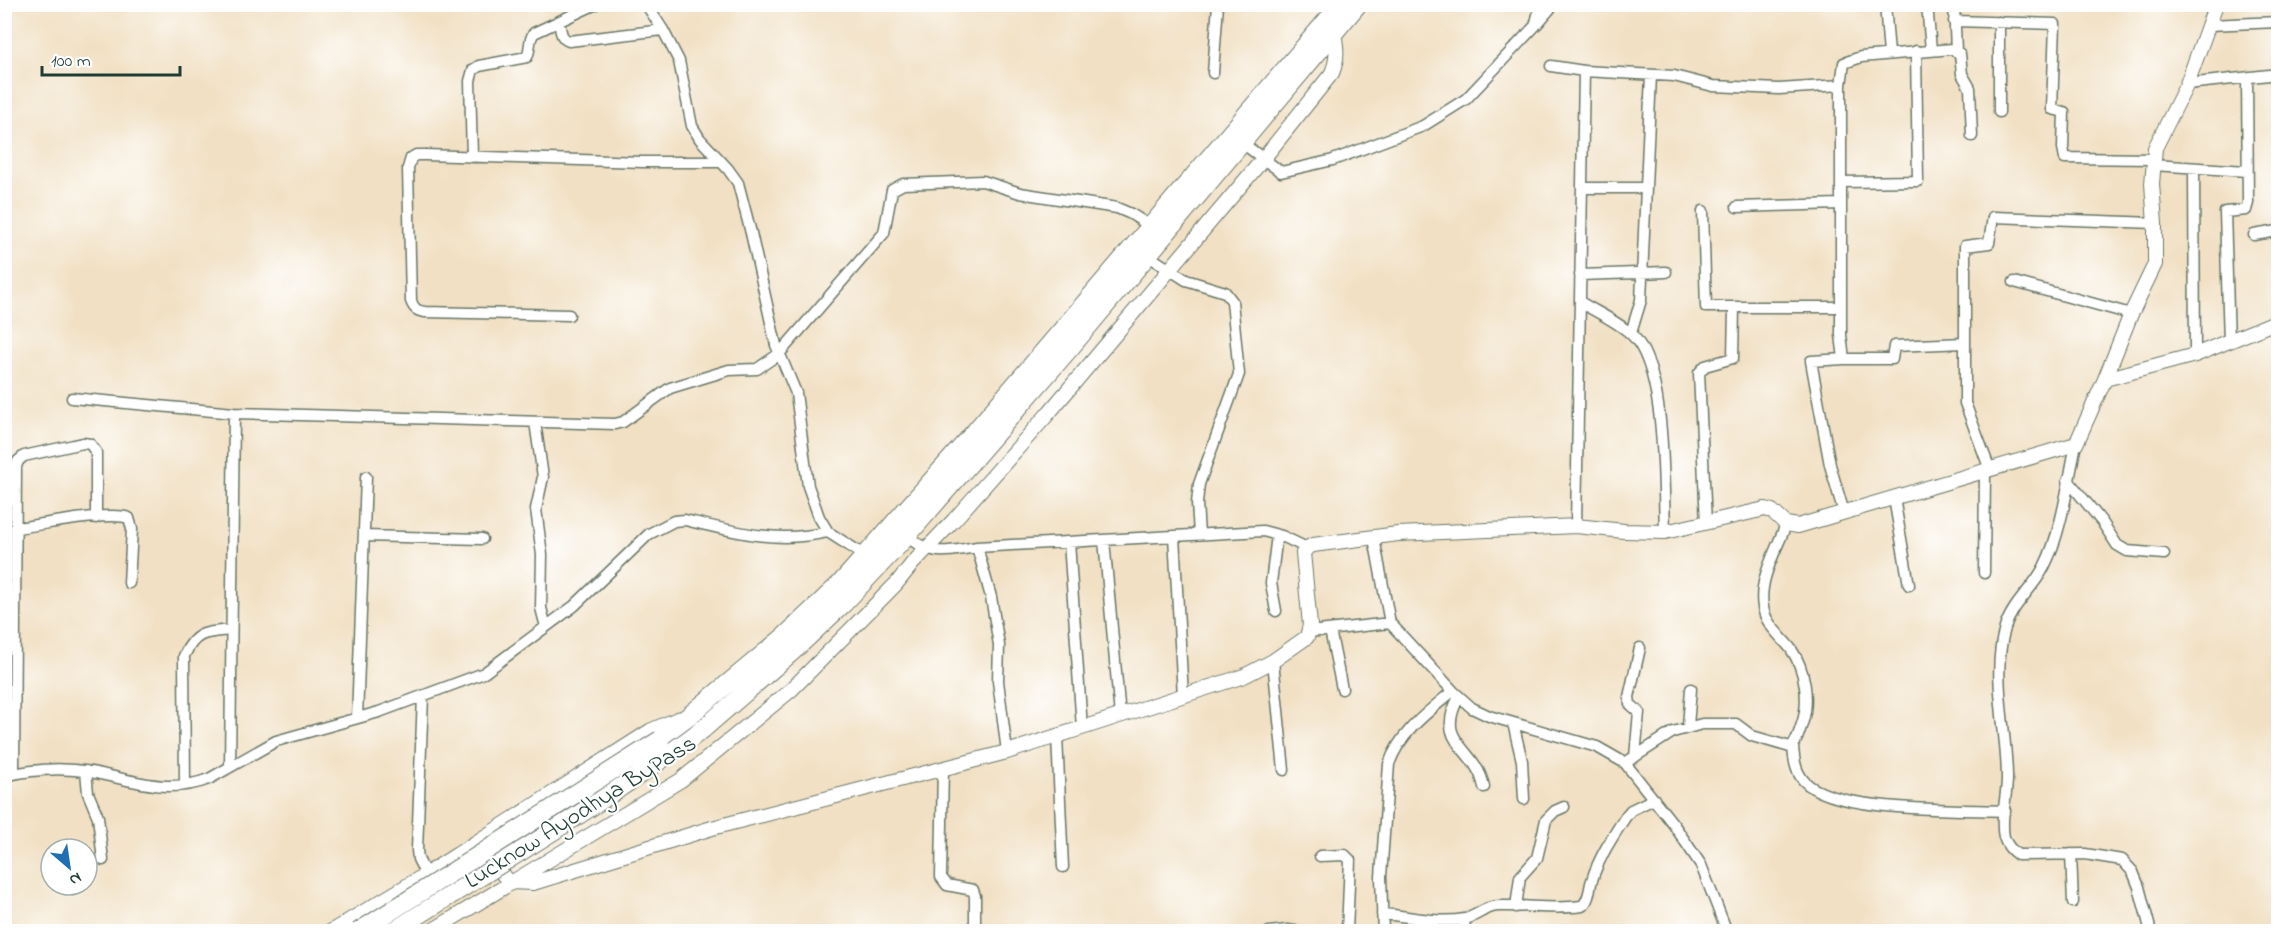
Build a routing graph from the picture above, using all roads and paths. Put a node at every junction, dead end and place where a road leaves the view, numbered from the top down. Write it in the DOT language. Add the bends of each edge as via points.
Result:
graph roads {
  1 [pos="596,4"];
  2 [pos="646,4"];
  3 [pos="1218,4"];
  4 [pos="1341,4"];
  5 [pos="1358,4"];
  6 [pos="1541,4"];
  7 [pos="1554,4"];
  8 [pos="1884,4"];
  9 [pos="1928,4"];
  10 [pos="1954,4"];
  11 [pos="2216,4"];
  12 [pos="1954,21"];
  13 [pos="560,22"];
  14 [pos="1999,22"];
  15 [pos="2278,22"];
  16 [pos="2209,25"];
  17 [pos="1535,26"];
  18 [pos="663,30"];
  19 [pos="1334,33"];
  20 [pos="1931,50"];
  21 [pos="1916,51"];
  22 [pos="1956,51"];
  23 [pos="1889,54"];
  24 [pos="1551,66"];
  25 [pos="1584,71"];
  26 [pos="1213,73"];
  27 [pos="1651,75"];
  28 [pos="2278,75"];
  29 [pos="2247,78"];
  30 [pos="2187,84"];
  31 [pos="1841,85"];
  32 [pos="1999,112"];
  33 [pos="1972,136"];
  34 [pos="1241,142"];
  35 [pos="472,157"];
  36 [pos="1264,158"];
  37 [pos="721,162"];
  38 [pos="2154,162"];
  39 [pos="2194,168"];
  40 [pos="2247,171"];
  41 [pos="1841,182"];
  42 [pos="1582,188"];
  43 [pos="1646,188"];
  44 [pos="1841,204"];
  45 [pos="1737,207"];
  46 [pos="1703,211"];
  47 [pos="2155,224"];
  48 [pos="1150,226"];
  49 [pos="2278,231"];
  50 [pos="2254,235"];
  51 [pos="1147,255"];
  52 [pos="1170,270"];
  53 [pos="1666,272"];
  54 [pos="1642,273"];
  55 [pos="1580,275"];
  56 [pos="2014,282"];
  57 [pos="1580,302"];
  58 [pos="1734,308"];
  59 [pos="1841,308"];
  60 [pos="2131,314"];
  61 [pos="569,315"];
  62 [pos="2278,321"];
  63 [pos="1631,333"];
  64 [pos="2229,342"];
  65 [pos="1964,343"];
  66 [pos="780,354"];
  67 [pos="2195,355"];
  68 [pos="1844,359"];
  69 [pos="2105,379"];
  70 [pos="72,398"];
  71 [pos="234,413"];
  72 [pos="535,422"];
  73 [pos="2076,444"];
  74 [pos="1987,471"];
  75 [pos="366,477"];
  76 [pos="2068,480"];
  77 [pos="1894,498"];
  78 [pos="1844,513"];
  79 [pos="96,518"];
  80 [pos="1706,523"];
  81 [pos="1786,524"];
  82 [pos="1576,526"];
  83 [pos="16,528"];
  84 [pos="828,532"];
  85 [pos="1665,532"];
  86 [pos="1199,534"];
  87 [pos="1277,535"];
  88 [pos="364,536"];
  89 [pos="1174,536"];
  90 [pos="906,537"];
  91 [pos="482,538"];
  92 [pos="1374,538"];
  93 [pos="1104,540"];
  94 [pos="1069,542"];
  95 [pos="977,547"];
  96 [pos="1307,548"];
  97 [pos="926,549"];
  98 [pos="2164,554"];
  99 [pos="873,560"];
  100 [pos="1984,573"];
  101 [pos="129,583"];
  102 [pos="1909,585"];
  103 [pos="1276,611"];
  104 [pos="1390,623"];
  105 [pos="546,627"];
  106 [pos="231,630"];
  107 [pos="1330,630"];
  108 [pos="1309,632"];
  109 [pos="1640,648"];
  110 [pos="1273,661"];
  111 [pos="1691,688"];
  112 [pos="1342,689"];
  113 [pos="1456,694"];
  114 [pos="423,696"];
  115 [pos="1183,696"];
  116 [pos="1120,716"];
  117 [pos="357,718"];
  118 [pos="699,720"];
  119 [pos="1514,723"];
  120 [pos="1688,726"];
  121 [pos="1082,728"];
  122 [pos="1057,736"];
  123 [pos="1793,747"];
  124 [pos="1007,752"];
  125 [pos="1635,757"];
  126 [pos="1625,764"];
  127 [pos="230,767"];
  128 [pos="944,767"];
  129 [pos="1284,770"];
  130 [pos="86,771"];
  131 [pos="9,775"];
  132 [pos="185,785"];
  133 [pos="1484,788"];
  134 [pos="1654,799"];
  135 [pos="1524,800"];
  136 [pos="1564,807"];
  137 [pos="2005,811"];
  138 [pos="477,842"];
  139 [pos="2071,854"];
  140 [pos="1320,856"];
  141 [pos="103,860"];
  142 [pos="1063,867"];
  143 [pos="426,875"];
  144 [pos="509,882"];
  145 [pos="2073,902"];
  146 [pos="1516,907"];
  147 [pos="1382,914"];
  148 [pos="1464,919"];
  149 [pos="330,932"];
  150 [pos="358,932"];
  151 [pos="392,932"];
  152 [pos="430,932"];
  153 [pos="975,932"];
  154 [pos="1269,932"];
  155 [pos="1300,932"];
  156 [pos="1347,932"];
  157 [pos="1383,932"];
  158 [pos="1465,932"];
  159 [pos="1727,932"];
  160 [pos="2151,932"];
  1 -- 13 [label="street"];
  2 -- 18 [label="street"];
  3 -- 26 [label="street"];
  4 -- 48 [label="highway"];
  5 -- 19 [label="highway"];
  6 -- 17 [label="street"];
  7 -- 17 [label="street"];
  8 -- 23 [label="street"];
  9 -- 20 [label="street"];
  10 -- 12 [label="street"];
  11 -- 16 [label="street"];
  12 -- 14 [label="street"];
  12 -- 22 [label="street"];
  13 -- 18 [label="street" via="562,35 569,41"];
  13 -- 35 [label="street" via="534,33 527,57 473,70"];
  14 -- 32 [label="street"];
  14 -- 38 [label="street" via="2055,24 2052,109 2064,112 2062,148 2066,158"];
  15 -- 16 [label="street"];
  16 -- 30 [label="street"];
  17 -- 36 [label="street" via="1466,99 1423,126 1333,160 1281,172"];
  18 -- 37 [label="street" via="679,61 692,126"];
  19 -- 34 [label="highway"];
  19 -- 36 [label="street, Lucknow Ayodhya ByPass" via="1338,49 1332,73"];
  20 -- 21 [label="street"];
  20 -- 22 [label="street"];
  21 -- 23 [label="street"];
  21 -- 41 [label="street" via="1918,181"];
  22 -- 33 [label="street" via="1970,88"];
  23 -- 31 [label="street" via="1844,63"];
  24 -- 25 [label="street"];
  25 -- 27 [label="street"];
  25 -- 42 [label="street"];
  27 -- 31 [label="street" via="1779,89"];
  27 -- 43 [label="street"];
  28 -- 29 [label="street"];
  29 -- 30 [label="street"];
  29 -- 40 [label="street"];
  30 -- 38 [label="street" via="2155,148"];
  31 -- 41 [label="street"];
  34 -- 36 [label="street"];
  34 -- 51 [label="highway"];
  35 -- 37 [label="street"];
  35 -- 61 [label="street" via="416,155 408,162 413,307 425,312"];
  36 -- 52 [label="street, Lucknow Ayodhya ByPass"];
  37 -- 66 [label="street" via="738,183"];
  38 -- 39 [label="street"];
  38 -- 47 [label="street"];
  39 -- 40 [label="street"];
  39 -- 67 [label="street"];
  40 -- 64 [label="street" via="2246,210 2225,212"];
  41 -- 44 [label="street"];
  42 -- 43 [label="street"];
  42 -- 55 [label="street"];
  43 -- 54 [label="street"];
  44 -- 45 [label="street"];
  44 -- 59 [label="street"];
  46 -- 58 [label="street" via="1706,307"];
  47 -- 60 [label="street" via="2155,264"];
  47 -- 65 [label="street" via="1993,217 1989,243 1965,246"];
  48 -- 66 [label="street" via="1117,208 1020,192 983,181 896,186 892,189 884,233"];
  48 -- 99 [label="highway"];
  49 -- 50 [label="street"];
  51 -- 52 [label="street"];
  51 -- 90 [label="highway"];
  52 -- 86 [label="street" via="1229,295 1234,323 1239,374 1199,484"];
  52 -- 97 [label="street, Lucknow Ayodhya ByPass"];
  53 -- 54 [label="street"];
  54 -- 55 [label="street"];
  54 -- 63 [label="street" via="1641,300"];
  55 -- 57 [label="street"];
  56 -- 60 [label="street"];
  57 -- 63 [label="street"];
  57 -- 82 [label="street"];
  58 -- 59 [label="street"];
  58 -- 80 [label="street" via="1733,358 1705,366 1699,373"];
  59 -- 68 [label="street"];
  60 -- 69 [label="street"];
  62 -- 64 [label="street"];
  63 -- 85 [label="street" via="1641,346 1658,400"];
  64 -- 67 [label="street"];
  65 -- 68 [label="street" via="1894,346 1892,359"];
  65 -- 74 [label="street" via="1965,403"];
  66 -- 72 [label="street" via="757,369 729,370 670,388 623,422"];
  66 -- 84 [label="street" via="796,393 808,486"];
  67 -- 69 [label="street"];
  68 -- 78 [label="street" via="1811,361 1830,465"];
  69 -- 73 [label="street"];
  70 -- 71 [label="street"];
  71 -- 72 [label="street"];
  71 -- 106 [label="street"];
  72 -- 105 [label="street" via="543,477 536,509"];
  73 -- 74 [label="street"];
  73 -- 76 [label="street"];
  74 -- 77 [label="street"];
  74 -- 100 [label="street"];
  75 -- 88 [label="street"];
  76 -- 98 [label="street" via="2123,550"];
  76 -- 137 [label="street" via="2045,565 2009,618 2000,646 2007,771"];
  77 -- 78 [label="street"];
  77 -- 102 [label="street"];
  78 -- 81 [label="street" via="1798,526"];
  79 -- 83 [label="street"];
  79 -- 83 [label="street" via="96,452 90,444 83,443 24,456 18,461"];
  79 -- 101 [label="street" via="129,518"];
  80 -- 81 [label="street" via="1765,509"];
  80 -- 85 [label="street"];
  81 -- 123 [label="street" via="1762,596 1765,614 1795,655 1804,683 1803,720"];
  82 -- 85 [label="street"];
  82 -- 92 [label="street"];
  83 -- 131 [label="street"];
  84 -- 99 [label="street"];
  84 -- 105 [label="street" via="804,538 753,536 685,520 674,521 648,534 574,606"];
  86 -- 87 [label="street" via="1263,531"];
  86 -- 89 [label="street"];
  87 -- 96 [label="street"];
  87 -- 103 [label="street" via="1271,583"];
  88 -- 91 [label="street"];
  88 -- 117 [label="street"];
  89 -- 93 [label="street"];
  89 -- 115 [label="street"];
  90 -- 97 [label="street"];
  90 -- 99 [label="highway"];
  92 -- 96 [label="street"];
  92 -- 104 [label="street"];
  93 -- 94 [label="street"];
  93 -- 116 [label="street"];
  94 -- 95 [label="street"];
  94 -- 121 [label="street"];
  95 -- 97 [label="street" via="944,552"];
  95 -- 124 [label="street" via="990,589 997,635"];
  96 -- 108 [label="street" via="1303,553"];
  97 -- 144 [label="street, Lucknow Ayodhya ByPass" via="791,690 695,770"];
  99 -- 118 [label="highway" via="793,651"];
  104 -- 107 [label="street"];
  104 -- 113 [label="street"];
  105 -- 114 [label="street" via="492,669"];
  106 -- 127 [label="street"];
  106 -- 132 [label="street" via="204,632 188,646 184,656"];
  107 -- 108 [label="street"];
  107 -- 112 [label="street"];
  108 -- 110 [label="street" via="1303,642"];
  109 -- 125 [label="street" via="1629,697 1630,704 1639,712"];
  110 -- 115 [label="street" via="1244,676"];
  110 -- 129 [label="street"];
  111 -- 120 [label="street"];
  113 -- 119 [label="street" via="1479,712"];
  113 -- 133 [label="street" via="1450,717 1451,734 1479,769"];
  113 -- 147 [label="street" via="1402,737 1393,751 1381,877"];
  114 -- 117 [label="street"];
  114 -- 143 [label="street" via="417,850"];
  115 -- 116 [label="street"];
  116 -- 121 [label="street"];
  117 -- 127 [label="street" via="276,741"];
  118 -- 138 [label="main road" via="651,731"];
  118 -- 150 [label="highway, bridge" via="660,740"];
  118 -- 151 [label="highway, bridge" via="670,753"];
  119 -- 126 [label="street" via="1597,747"];
  119 -- 135 [label="street" via="1522,761"];
  120 -- 123 [label="street" via="1731,723 1752,736"];
  120 -- 125 [label="street"];
  121 -- 122 [label="street"];
  122 -- 124 [label="street"];
  122 -- 142 [label="street"];
  123 -- 137 [label="street" via="1797,772 1822,794 1867,804"];
  124 -- 128 [label="street"];
  125 -- 126 [label="street"];
  126 -- 134 [label="street"];
  127 -- 132 [label="street" via="209,779"];
  128 -- 144 [label="street" via="712,828 533,884"];
  128 -- 153 [label="street" via="941,877 947,885 973,890"];
  130 -- 131 [label="street" via="37,769"];
  130 -- 132 [label="street" via="167,788"];
  130 -- 141 [label="street" via="88,793 98,817"];
  134 -- 146 [label="street" via="1626,816 1599,862 1586,904"];
  134 -- 159 [label="street" via="1701,865"];
  136 -- 146 [label="street" via="1546,820 1537,858 1520,877"];
  137 -- 139 [label="street" via="2004,837 2014,853"];
  138 -- 143 [label="main road"];
  138 -- 144 [label="street"];
  139 -- 145 [label="street"];
  139 -- 160 [label="street" via="2116,857 2127,863 2144,900"];
  140 -- 156 [label="street" via="1345,855 1350,860"];
  143 -- 149 [label="main road"];
  144 -- 152 [label="street, Lucknow Ayodhya ByPass"];
  146 -- 148 [label="street" via="1487,907"];
  147 -- 148 [label="street" via="1424,920"];
  147 -- 157 [label="street"];
  148 -- 158 [label="street"];
  154 -- 155 [label="street"];
}
